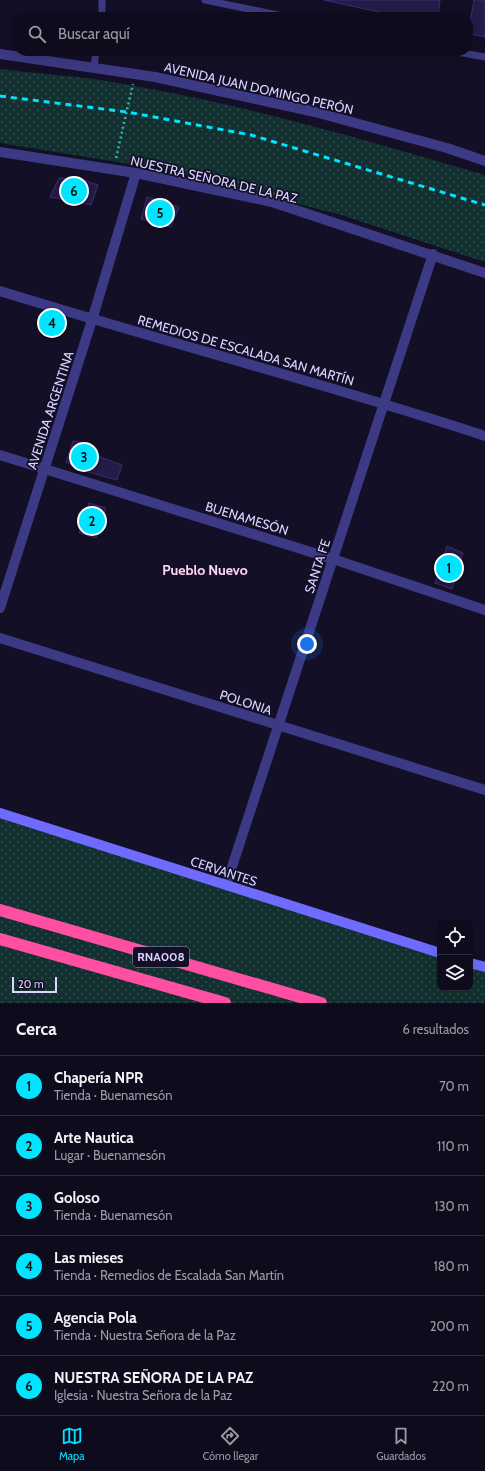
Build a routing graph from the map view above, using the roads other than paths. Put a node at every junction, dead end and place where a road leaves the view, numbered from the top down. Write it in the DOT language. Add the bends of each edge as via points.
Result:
graph roads {
  1 [pos="102,0"];
  2 [pos="205,0"];
  3 [pos="102,12"];
  4 [pos="263,12"];
  5 [pos="0,54"];
  6 [pos="473,55"];
  7 [pos="12,56"];
  8 [pos="13,56"];
  9 [pos="95,56"];
  10 [pos="485,57"];
  11 [pos="94,68"];
  12 [pos="0,152"];
  13 [pos="485,161"];
  14 [pos="136,174"];
  15 [pos="433,254"];
  16 [pos="485,273"];
  17 [pos="0,291"];
  18 [pos="92,320"];
  19 [pos="385,403"];
  20 [pos="485,436"];
  21 [pos="0,455"];
  22 [pos="45,469"];
  23 [pos="333,559"];
  24 [pos="0,608"];
  25 [pos="485,610"];
  26 [pos="0,638"];
  27 [pos="278,726"];
  28 [pos="485,790"];
  29 [pos="0,812"];
  30 [pos="226,885"];
  31 [pos="0,910"];
  32 [pos="0,939"];
  33 [pos="437,952"];
  34 [pos="473,964"];
  35 [pos="485,967"];
  36 [pos="225,1003"];
  37 [pos="321,1003"];
  1 -- 3 [label="lane"];
  2 -- 4 [label="lane"];
  5 -- 7 [label="street, AVENIDA JUAN DOMINGO PERÓN"];
  6 -- 10 [label="lane"];
  8 -- 11 [label="street, AVENIDA JUAN DOMINGO PERÓN"];
  9 -- 11 [label="lane"];
  11 -- 13 [label="street, AVENIDA JUAN DOMINGO PERÓN" via="135,74 315,112"];
  12 -- 14 [label="street, NUESTRA SEÑORA DE LA PAZ"];
  14 -- 15 [label="street, NUESTRA SEÑORA DE LA PAZ" via="272,202"];
  14 -- 18 [label="street, AVENIDA ARGENTINA"];
  15 -- 16 [label="street, NUESTRA SEÑORA DE LA PAZ"];
  15 -- 19 [label="street, SANTA FE"];
  17 -- 18 [label="street, REMEDIOS DE ESCALADA SAN MARTÍN"];
  18 -- 19 [label="street, REMEDIOS DE ESCALADA SAN MARTÍN"];
  18 -- 22 [label="street, AVENIDA ARGENTINA"];
  19 -- 20 [label="street, REMEDIOS DE ESCALADA SAN MARTÍN"];
  19 -- 23 [label="street, SANTA FE"];
  21 -- 22 [label="street, BUENAMESÓN"];
  22 -- 23 [label="street, BUENAMESÓN"];
  22 -- 24 [label="street, AVENIDA ARGENTINA"];
  23 -- 25 [label="street, BUENAMESÓN"];
  23 -- 27 [label="street, SANTA FE"];
  26 -- 27 [label="street, POLONIA"];
  27 -- 28 [label="street, POLONIA"];
  27 -- 30 [label="street, SANTA FE"];
  29 -- 30 [label="main road, CERVANTES"];
  30 -- 33 [label="main road, CERVANTES"];
  31 -- 37 [label="highway, RNA008"];
  32 -- 36 [label="highway, RNA008"];
  34 -- 35 [label="main road"];
}
